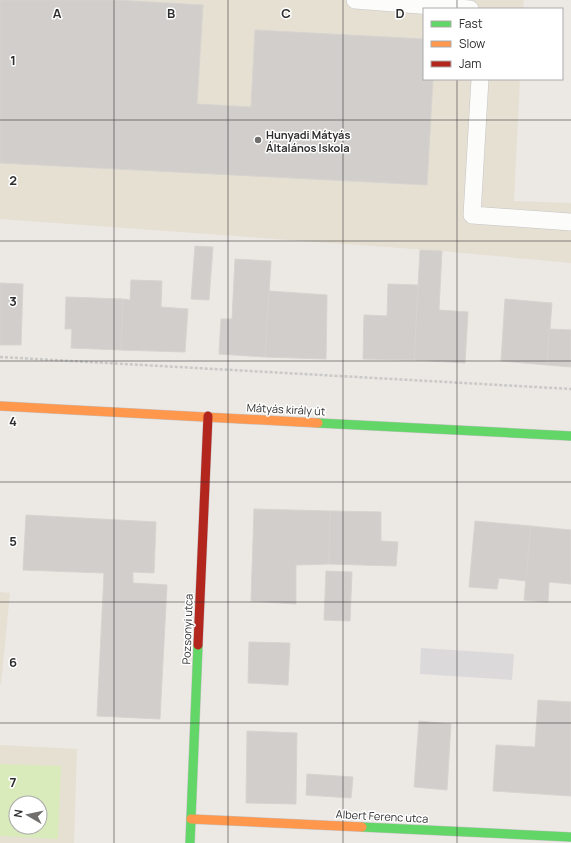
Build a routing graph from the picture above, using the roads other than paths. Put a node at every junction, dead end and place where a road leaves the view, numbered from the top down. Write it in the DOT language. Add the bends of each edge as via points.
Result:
graph roads {
  1 [pos="355,0"];
  2 [pos="457,8"];
  3 [pos="480,80"];
  4 [pos="571,222"];
  5 [pos="0,406"];
  6 [pos="208,416"];
  7 [pos="571,436"];
  8 [pos="191,819"];
  9 [pos="571,837"];
  10 [pos="190,843"];
  1 -- 2 [label="lane"];
  3 -- 4 [label="lane" via="472,215"];
  5 -- 6 [label="street, Mátyás király út"];
  6 -- 7 [label="street, Mátyás király út"];
  6 -- 8 [label="street, Pozsonyi utca"];
  8 -- 9 [label="street, Albert Ferenc utca"];
  8 -- 10 [label="street, Pozsonyi utca"];
}
